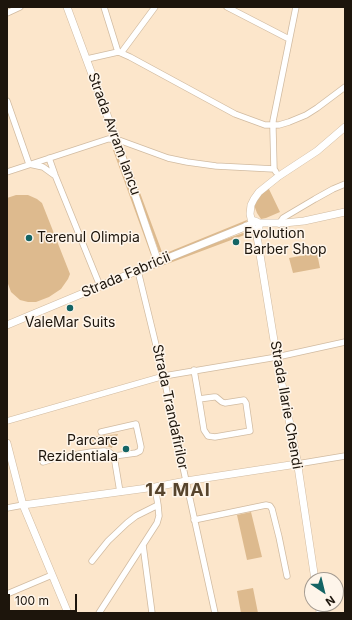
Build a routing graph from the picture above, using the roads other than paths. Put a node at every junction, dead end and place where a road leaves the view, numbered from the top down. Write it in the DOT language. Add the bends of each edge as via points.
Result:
graph roads {
  1 [pos="20,7"];
  2 [pos="67,7"];
  3 [pos="104,7"];
  4 [pos="155,7"];
  5 [pos="227,7"];
  6 [pos="296,7"];
  7 [pos="7,13"];
  8 [pos="289,39"];
  9 [pos="119,52"];
  10 [pos="87,59"];
  11 [pos="345,86"];
  12 [pos="7,101"];
  13 [pos="273,125"];
  14 [pos="345,127"];
  15 [pos="116,139"];
  16 [pos="48,158"];
  17 [pos="29,164"];
  18 [pos="7,172"];
  19 [pos="277,172"];
  20 [pos="55,175"];
  21 [pos="345,184"];
  22 [pos="345,212"];
  23 [pos="279,224"];
  24 [pos="254,225"];
  25 [pos="158,262"];
  26 [pos="138,271"];
  27 [pos="100,286"];
  28 [pos="7,326"];
  29 [pos="345,342"];
  30 [pos="277,357"];
  31 [pos="194,370"];
  32 [pos="164,376"];
  33 [pos="199,399"];
  34 [pos="7,422"];
  35 [pos="101,432"];
  36 [pos="7,443"];
  37 [pos="114,456"];
  38 [pos="345,456"];
  39 [pos="43,462"];
  40 [pos="297,464"];
  41 [pos="186,481"];
  42 [pos="155,487"];
  43 [pos="120,492"];
  44 [pos="23,505"];
  45 [pos="158,505"];
  46 [pos="7,508"];
  47 [pos="194,520"];
  48 [pos="143,545"];
  49 [pos="92,561"];
  50 [pos="314,572"];
  51 [pos="52,575"];
  52 [pos="287,576"];
  53 [pos="7,594"];
  54 [pos="68,613"];
  55 [pos="99,613"];
  56 [pos="152,613"];
  57 [pos="215,613"];
  1 -- 7 [label="street"];
  2 -- 10 [label="street, Strada Avram Iancu"];
  3 -- 9 [label="street"];
  4 -- 9 [label="street"];
  5 -- 8 [label="street"];
  6 -- 8 [label="street"];
  8 -- 13 [label="street"];
  9 -- 10 [label="street"];
  9 -- 13 [label="street" via="236,114"];
  10 -- 15 [label="street, Strada Avram Iancu"];
  11 -- 13 [label="street" via="306,115"];
  12 -- 17 [label="street"];
  13 -- 19 [label="street"];
  14 -- 19 [label="street" via="306,159"];
  15 -- 16 [label="street" via="108,139"];
  15 -- 19 [label="street" via="168,158 187,162"];
  15 -- 25 [label="street, Strada Avram Iancu"];
  16 -- 17 [label="street"];
  16 -- 20 [label="street"];
  17 -- 18 [label="street"];
  17 -- 20 [label="street" via="43,167"];
  19 -- 24 [label="street, Strada Ilarie Chendi" via="252,202 250,209"];
  20 -- 27 [label="street"];
  21 -- 23 [label="street" via="315,198 283,218"];
  22 -- 23 [label="street, Strada Fabricii"];
  23 -- 24 [label="street, Strada Fabricii"];
  24 -- 25 [label="street, Strada Fabricii"];
  24 -- 30 [label="street, Strada Ilarie Chendi"];
  25 -- 26 [label="street, Strada Fabricii"];
  26 -- 27 [label="street, Strada Fabricii"];
  26 -- 32 [label="street, Strada Trandafirilor"];
  27 -- 28 [label="street, Strada Fabricii"];
  29 -- 30 [label="street"];
  30 -- 31 [label="street"];
  30 -- 40 [label="street, Strada Ilarie Chendi"];
  31 -- 32 [label="street"];
  31 -- 33 [label="street"];
  32 -- 34 [label="street"];
  32 -- 41 [label="street, Strada Trandafirilor"];
  33 -- 33 [label="street" via="204,430 208,436 250,431 244,400 225,403 214,396"];
  35 -- 37 [label="street" via="136,424 140,451"];
  36 -- 44 [label="street"];
  37 -- 39 [label="street" via="104,451"];
  37 -- 43 [label="street"];
  38 -- 40 [label="street"];
  40 -- 41 [label="street"];
  40 -- 50 [label="street, Strada Ilarie Chendi"];
  41 -- 42 [label="street"];
  41 -- 47 [label="street, Strada Trandafirilor"];
  42 -- 43 [label="street"];
  42 -- 45 [label="street"];
  43 -- 44 [label="street"];
  44 -- 46 [label="street"];
  44 -- 51 [label="street"];
  45 -- 48 [label="street" via="159,516"];
  45 -- 49 [label="street" via="126,523"];
  47 -- 52 [label="street" via="270,506"];
  47 -- 57 [label="street, Strada Trandafirilor"];
  48 -- 55 [label="street"];
  48 -- 56 [label="street"];
  51 -- 53 [label="street"];
  51 -- 54 [label="street"];
}
